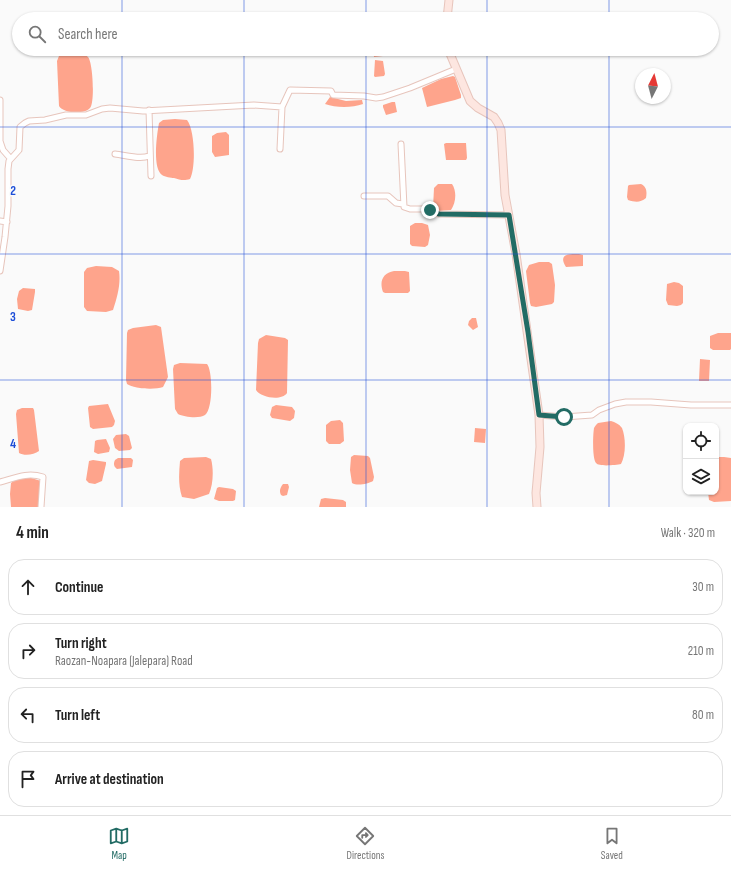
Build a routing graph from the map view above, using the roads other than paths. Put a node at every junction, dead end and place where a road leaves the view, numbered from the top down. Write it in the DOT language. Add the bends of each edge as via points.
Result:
graph roads {
  1 [pos="449,0"];
  2 [pos="448,12"];
  3 [pos="451,56"];
  4 [pos="456,68"];
  5 [pos="0,100"];
  6 [pos="282,107"];
  7 [pos="149,110"];
  8 [pos="0,141"];
  9 [pos="401,144"];
  10 [pos="280,149"];
  11 [pos="115,154"];
  12 [pos="149,156"];
  13 [pos="10,158"];
  14 [pos="151,176"];
  15 [pos="364,196"];
  16 [pos="403,204"];
  17 [pos="509,215"];
  18 [pos="0,221"];
  19 [pos="6,222"];
  20 [pos="0,271"];
  21 [pos="731,405"];
  22 [pos="539,415"];
  23 [pos="0,482"];
  24 [pos="41,507"];
  25 [pos="537,507"];
  1 -- 2 [label="main road"];
  3 -- 4 [label="main road"];
  4 -- 6 [label="street" via="383,97 333,95 331,91 290,90"];
  4 -- 17 [label="main road" via="470,101 494,118 500,126"];
  5 -- 8 [label="street"];
  6 -- 7 [label="street" via="254,105"];
  6 -- 10 [label="street"];
  7 -- 12 [label="street"];
  7 -- 13 [label="street" via="110,108 86,115 66,114 25,123 20,127 20,150"];
  8 -- 13 [label="street"];
  9 -- 16 [label="street"];
  11 -- 12 [label="street"];
  12 -- 14 [label="street"];
  13 -- 19 [label="street"];
  15 -- 16 [label="street" via="388,196 396,203"];
  16 -- 17 [label="street" via="410,209 426,209 439,214"];
  17 -- 22 [label="main road"];
  18 -- 19 [label="street"];
  19 -- 20 [label="street"];
  21 -- 22 [label="street" via="626,402 599,410 592,416"];
  22 -- 25 [label="main road"];
  23 -- 24 [label="street" via="27,474 43,477"];
}
